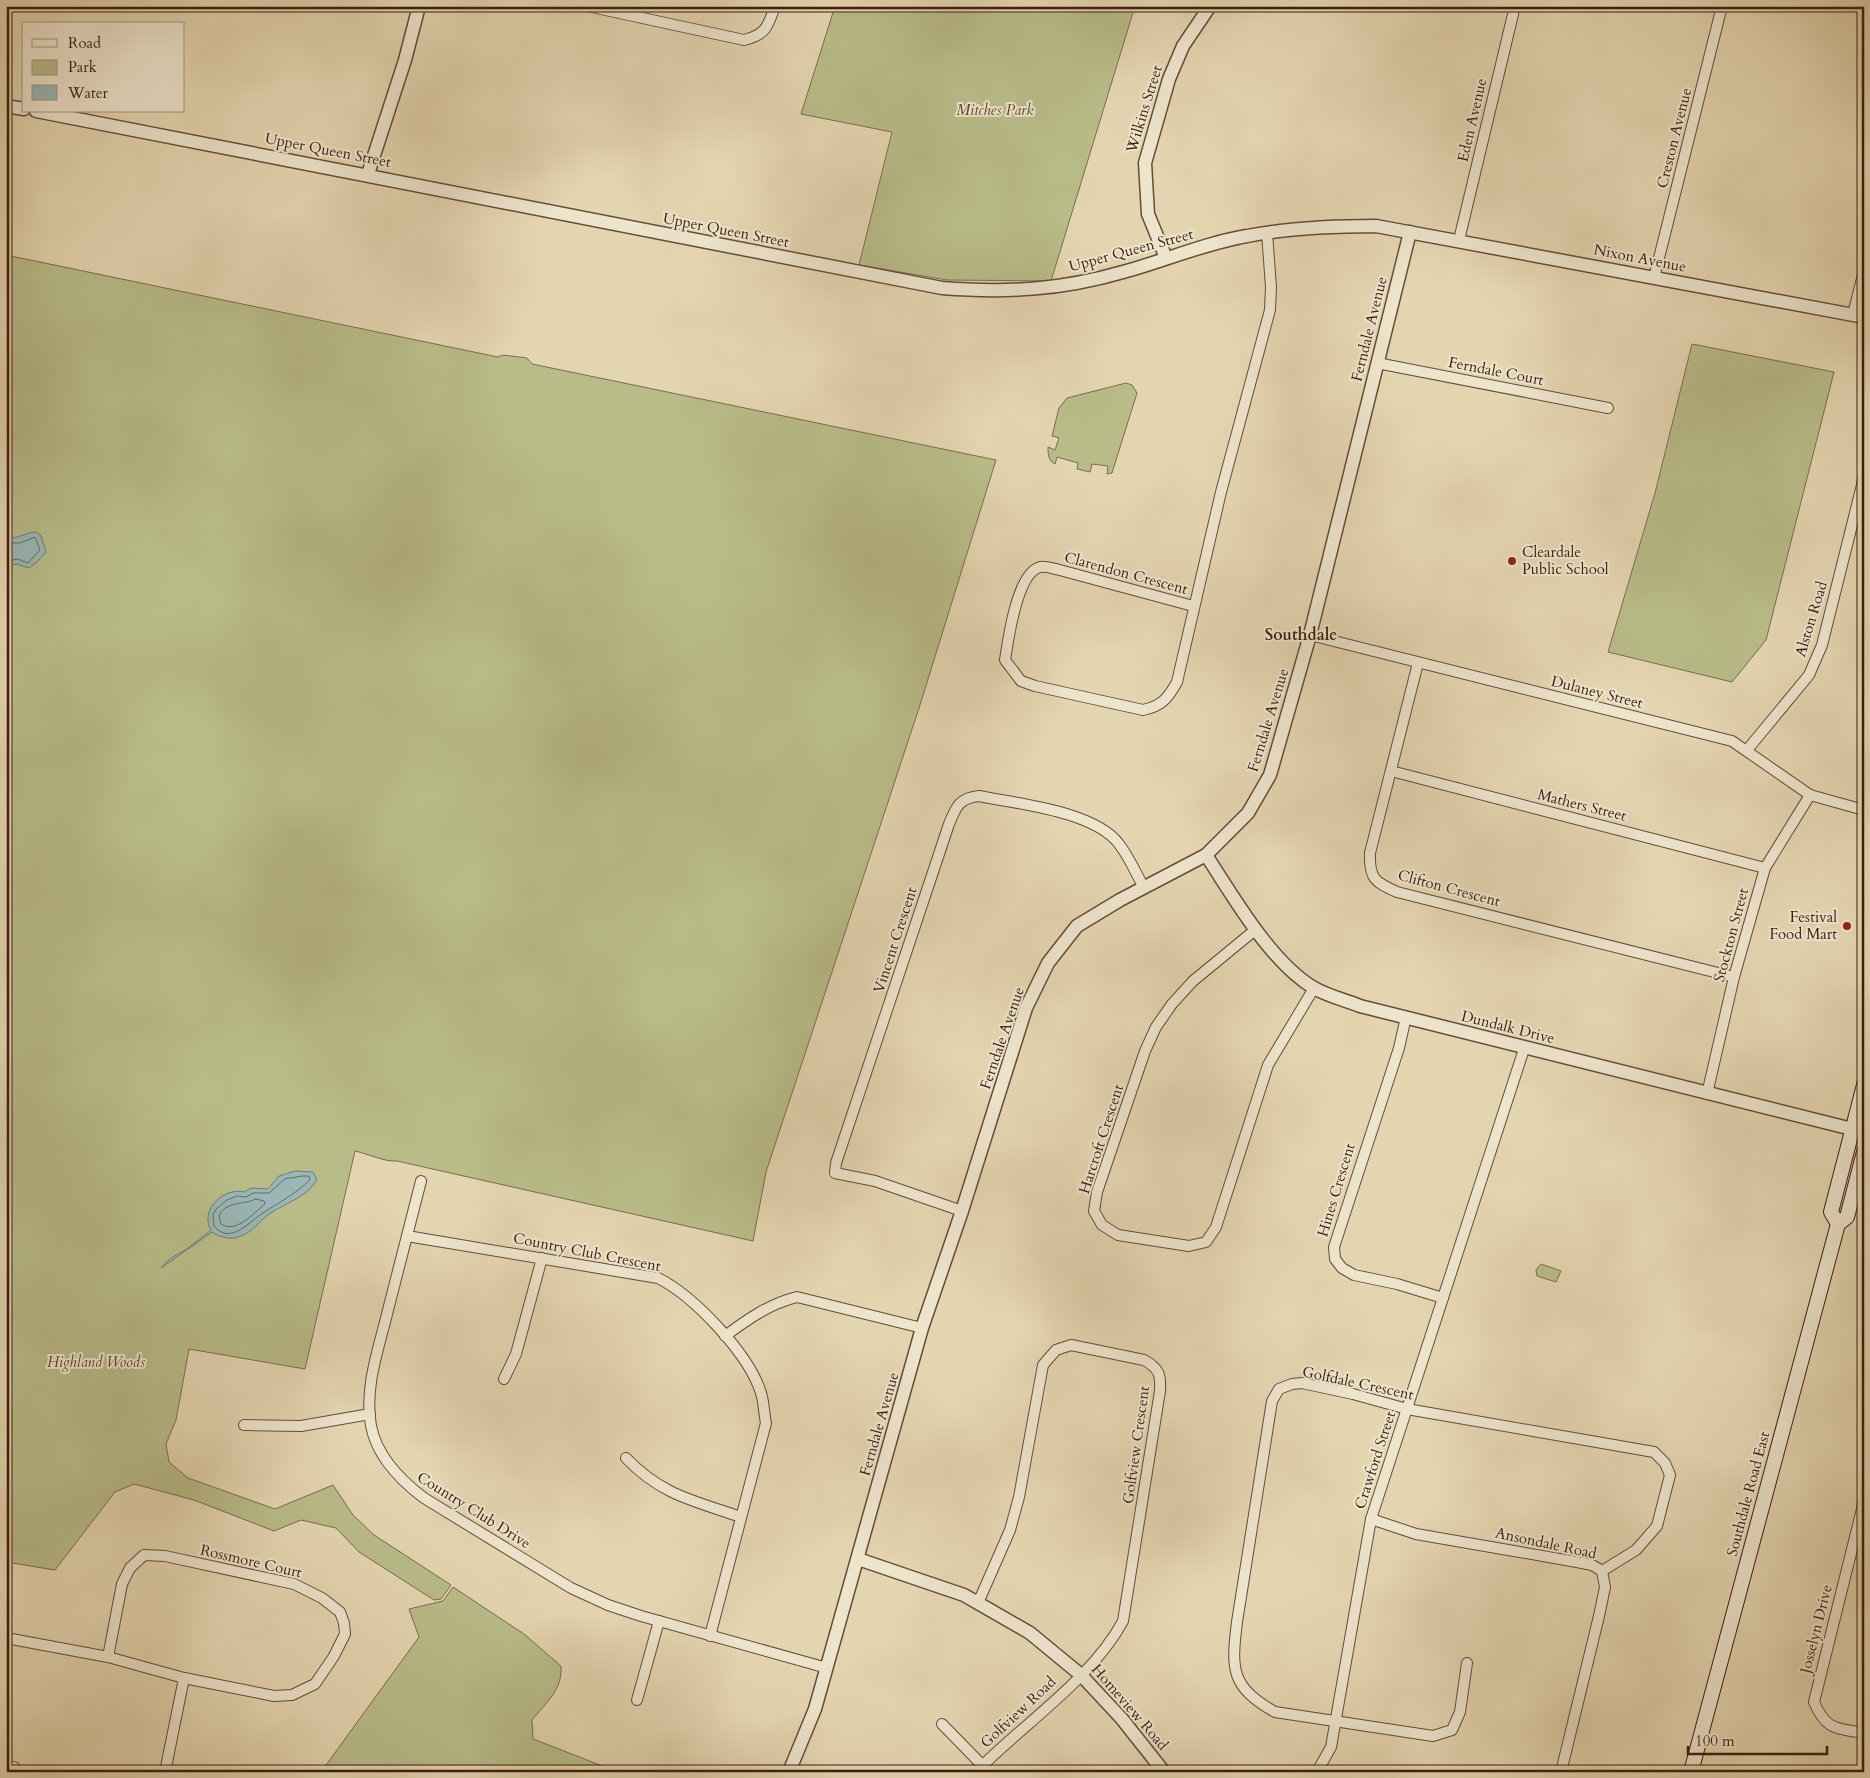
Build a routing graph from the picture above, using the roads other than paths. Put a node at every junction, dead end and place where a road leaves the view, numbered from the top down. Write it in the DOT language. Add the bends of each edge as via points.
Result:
graph roads {
  1 [pos="419,6"];
  2 [pos="587,6"];
  3 [pos="775,6"];
  4 [pos="1210,6"];
  5 [pos="1515,6"];
  6 [pos="1722,6"];
  7 [pos="6,106"];
  8 [pos="22,109"];
  9 [pos="41,112"];
  10 [pos="368,174"];
  11 [pos="1410,232"];
  12 [pos="1267,233"];
  13 [pos="1459,240"];
  14 [pos="1166,258"];
  15 [pos="1864,271"];
  16 [pos="1654,278"];
  17 [pos="1858,316"];
  18 [pos="1377,363"];
  19 [pos="1608,408"];
  20 [pos="1864,477"];
  21 [pos="1193,606"];
  22 [pos="1310,635"];
  23 [pos="1418,663"];
  24 [pos="1747,750"];
  25 [pos="1391,771"];
  26 [pos="1810,795"];
  27 [pos="1864,810"];
  28 [pos="1206,855"];
  29 [pos="1765,868"];
  30 [pos="1144,888"];
  31 [pos="1256,930"];
  32 [pos="1734,977"];
  33 [pos="1314,988"];
  34 [pos="1406,1017"];
  35 [pos="1524,1049"];
  36 [pos="1864,1085"];
  37 [pos="1707,1094"];
  38 [pos="1860,1131"];
  39 [pos="1864,1152"];
  40 [pos="421,1181"];
  41 [pos="962,1211"];
  42 [pos="1838,1224"];
  43 [pos="407,1236"];
  44 [pos="542,1258"];
  45 [pos="1443,1298"];
  46 [pos="922,1328"];
  47 [pos="725,1336"];
  48 [pos="504,1379"];
  49 [pos="1407,1409"];
  50 [pos="370,1414"];
  51 [pos="244,1425"];
  52 [pos="626,1458"];
  53 [pos="1864,1501"];
  54 [pos="742,1517"];
  55 [pos="1371,1519"];
  56 [pos="858,1558"];
  57 [pos="1602,1571"];
  58 [pos="978,1603"];
  59 [pos="659,1621"];
  60 [pos="710,1636"];
  61 [pos="6,1638"];
  62 [pos="108,1658"];
  63 [pos="1467,1663"];
  64 [pos="827,1668"];
  65 [pos="1080,1675"];
  66 [pos="184,1678"];
  67 [pos="637,1700"];
  68 [pos="1335,1720"];
  69 [pos="942,1724"];
  70 [pos="1864,1733"];
  71 [pos="979,1769"];
  72 [pos="165,1772"];
  73 [pos="789,1772"];
  74 [pos="1164,1772"];
  75 [pos="1317,1772"];
  76 [pos="1561,1772"];
  77 [pos="1691,1772"];
  1 -- 10 [label="street"];
  2 -- 3 [label="street" via="744,40 756,38 765,30"];
  4 -- 14 [label="street, Wilkins Street" via="1182,46 1144,163 1148,214"];
  5 -- 13 [label="street, Eden Avenue"];
  6 -- 16 [label="street, Creston Avenue"];
  7 -- 8 [label="street"];
  9 -- 10 [label="street, Upper Queen Street"];
  10 -- 14 [label="street, Upper Queen Street" via="942,288 991,292 1039,290 1122,273"];
  11 -- 12 [label="street, Upper Queen Street" via="1376,226 1339,226"];
  11 -- 13 [label="street, Nixon Avenue"];
  11 -- 18 [label="street, Ferndale Avenue"];
  12 -- 14 [label="street, Upper Queen Street"];
  12 -- 21 [label="street, Clarendon Crescent" via="1270,310"];
  13 -- 16 [label="street, Nixon Avenue"];
  15 -- 17 [label="street"];
  16 -- 17 [label="street, Nixon Avenue"];
  18 -- 19 [label="street, Ferndale Court"];
  18 -- 22 [label="street, Ferndale Avenue"];
  20 -- 24 [label="street, Alston Road" via="1822,645 1809,675"];
  21 -- 21 [label="street, Clarendon Crescent" via="1040,567 1028,575 1020,590 1005,660 1021,681 1035,686 1143,710 1157,707 1169,697 1177,682"];
  22 -- 23 [label="street, Dulaney Street"];
  22 -- 28 [label="street, Ferndale Avenue" via="1270,775 1248,813"];
  23 -- 24 [label="street, Dulaney Street" via="1732,742"];
  23 -- 25 [label="street, Clifton Crescent"];
  24 -- 26 [label="street, Dulaney Street"];
  25 -- 29 [label="street, Mathers Street"];
  25 -- 32 [label="street, Clifton Crescent" via="1370,853 1369,871 1379,883 1397,892"];
  26 -- 27 [label="street, Dulaney Street"];
  26 -- 29 [label="street, Stockton Street"];
  28 -- 30 [label="street, Ferndale Avenue"];
  28 -- 31 [label="street, Dundalk Drive"];
  29 -- 32 [label="street, Stockton Street"];
  30 -- 41 [label="street, Ferndale Avenue" via="1077,926 1048,963 1026,1008"];
  30 -- 41 [label="street, Vincent Crescent" via="1118,843 1086,819 979,796 958,802 835,1173 875,1182"];
  31 -- 33 [label="street, Dundalk Drive" via="1286,964"];
  31 -- 33 [label="street, Harcroft Crescent" via="1193,981 1156,1026 1097,1192 1094,1211 1102,1225 1118,1235 1189,1246 1206,1242 1216,1227 1268,1065"];
  32 -- 37 [label="street, Stockton Street"];
  33 -- 34 [label="street, Dundalk Drive" via="1360,1006"];
  34 -- 35 [label="street, Dundalk Drive"];
  34 -- 45 [label="street, Hines Crescent" via="1399,1048 1351,1188 1334,1247 1335,1259 1354,1275"];
  35 -- 37 [label="street, Dundalk Drive"];
  35 -- 45 [label="street, Crawford Street"];
  36 -- 38 [label="main road, Southdale Road East"];
  37 -- 38 [label="street, Dundalk Drive"];
  38 -- 42 [label="main road, Southdale Road East" via="1831,1212"];
  39 -- 42 [label="main road, Southdale Road East" via="1847,1217"];
  40 -- 43 [label="street, Country Club Drive"];
  41 -- 46 [label="street, Ferndale Avenue"];
  42 -- 77 [label="main road, Southdale Road East"];
  43 -- 44 [label="street, Country Club Crescent"];
  43 -- 50 [label="street, Country Club Drive" via="375,1363 368,1397"];
  44 -- 47 [label="street, Country Club Crescent" via="658,1278 674,1286"];
  44 -- 48 [label="street" via="516,1354"];
  45 -- 49 [label="street, Crawford Street"];
  46 -- 47 [label="street" via="797,1297 757,1313"];
  46 -- 56 [label="street, Ferndale Avenue"];
  47 -- 54 [label="street, Country Club Crescent" via="749,1367 762,1393 766,1423"];
  49 -- 55 [label="street, Crawford Street"];
  49 -- 57 [label="street, Golfdale Crescent" via="1654,1452 1670,1475 1657,1526 1636,1550"];
  49 -- 68 [label="street, Golfdale Crescent" via="1302,1383 1279,1389 1272,1400 1233,1656 1238,1680 1254,1700 1275,1712"];
  50 -- 51 [label="street" via="301,1426"];
  50 -- 59 [label="street, Country Club Drive" via="371,1428 386,1460 403,1482 424,1498 571,1588 608,1605"];
  52 -- 54 [label="street" via="640,1473 671,1493"];
  53 -- 70 [label="street, Josselyn Drive" via="1814,1702 1822,1719 1834,1728"];
  54 -- 60 [label="street, Country Club Crescent"];
  55 -- 57 [label="street, Ansondale Road" via="1416,1534 1577,1562"];
  55 -- 68 [label="street, Crawford Street"];
  56 -- 58 [label="street, Homeview Road" via="964,1595"];
  56 -- 64 [label="street, Ferndale Avenue"];
  57 -- 76 [label="street, Ansondale Road" via="1605,1587"];
  58 -- 65 [label="street, Homeview Road" via="1030,1633"];
  58 -- 65 [label="street, Golfview Crescent" via="1010,1530 1043,1365 1056,1350 1071,1345 1144,1360 1155,1366 1161,1376 1160,1391 1124,1621 1112,1643"];
  59 -- 60 [label="street, Country Club Drive"];
  59 -- 67 [label="street"];
  60 -- 64 [label="street, Country Club Drive"];
  61 -- 62 [label="street, Rossmore Court"];
  62 -- 66 [label="street, Rossmore Court"];
  62 -- 66 [label="street, Rossmore Court" via="122,1584 130,1568 144,1555 165,1556 294,1584 322,1598 340,1612 345,1634 315,1684 304,1691 284,1697 274,1696"];
  63 -- 68 [label="street, Golfdale Crescent" via="1460,1712 1452,1730 1433,1736"];
  64 -- 73 [label="street, Ferndale Avenue" via="815,1709"];
  65 -- 71 [label="street, Golfview Road"];
  65 -- 74 [label="street, Homeview Road" via="1122,1719"];
  66 -- 72 [label="street"];
  68 -- 75 [label="street, Crawford Street" via="1330,1747"];
  69 -- 71 [label="street"];
}
